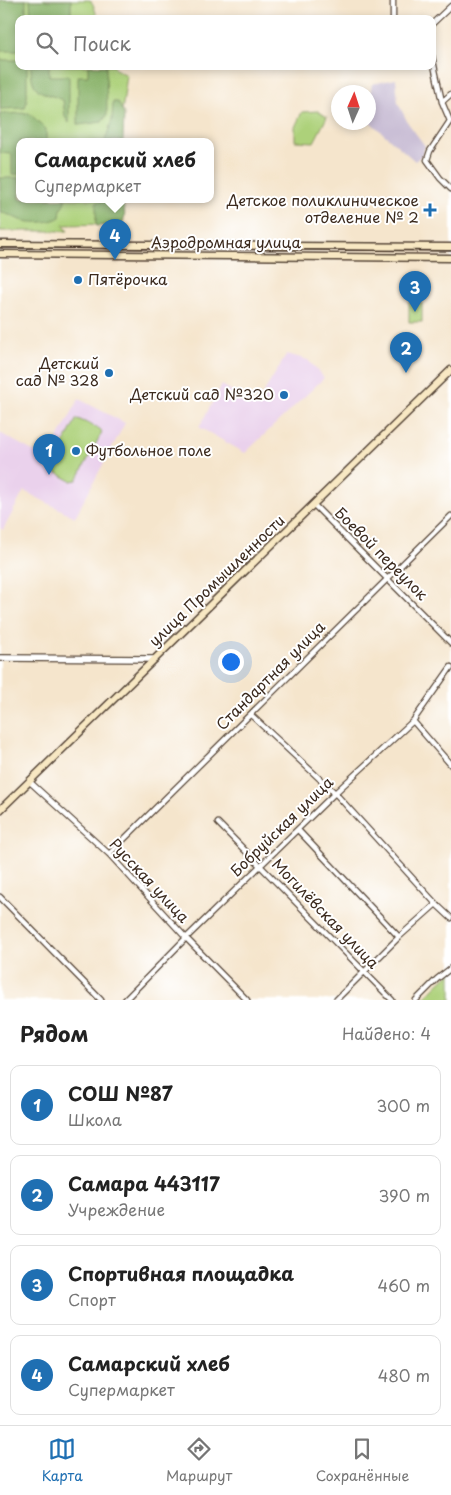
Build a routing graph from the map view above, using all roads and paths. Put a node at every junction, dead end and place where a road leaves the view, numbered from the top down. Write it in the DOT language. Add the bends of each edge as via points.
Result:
graph roads {
  1 [pos="393,0"];
  2 [pos="451,6"];
  3 [pos="392,15"];
  4 [pos="436,20"];
  5 [pos="435,70"];
  6 [pos="451,94"];
  7 [pos="442,102"];
  8 [pos="451,189"];
  9 [pos="0,244"];
  10 [pos="451,247"];
  11 [pos="0,254"];
  12 [pos="451,258"];
  13 [pos="451,370"];
  14 [pos="314,505"];
  15 [pos="451,516"];
  16 [pos="386,578"];
  17 [pos="451,642"];
  18 [pos="0,658"];
  19 [pos="155,659"];
  20 [pos="451,667"];
  21 [pos="251,715"];
  22 [pos="413,721"];
  23 [pos="451,765"];
  24 [pos="30,782"];
  25 [pos="335,792"];
  26 [pos="0,810"];
  27 [pos="218,823"];
  28 [pos="298,830"];
  29 [pos="109,854"];
  30 [pos="261,866"];
  31 [pos="0,897"];
  32 [pos="436,904"];
  33 [pos="451,918"];
  34 [pos="399,937"];
  35 [pos="186,938"];
  36 [pos="451,968"];
  37 [pos="365,973"];
  38 [pos="101,1000"];
  39 [pos="125,1000"];
  40 [pos="247,1000"];
  41 [pos="336,1000"];
  42 [pos="392,1000"];
  43 [pos="416,1000"];
  1 -- 3 [label="street"];
  2 -- 4 [label="street"];
  5 -- 7 [label="street"];
  6 -- 7 [label="street"];
  7 -- 8 [label="street" via="450,121 427,160"];
  9 -- 10 [label="main road, Аэродромная улица"];
  11 -- 12 [label="main road, Аэродромная улица"];
  13 -- 14 [label="main road, улица Промышленности"];
  14 -- 16 [label="street, Боевой переулок"];
  14 -- 19 [label="main road, улица Промышленности"];
  15 -- 16 [label="street, Стандартная улица"];
  16 -- 17 [label="street, Боевой переулок"];
  16 -- 21 [label="street, Стандартная улица"];
  18 -- 19 [label="street"];
  19 -- 24 [label="main road, улица Промышленности"];
  20 -- 22 [label="street, Бобруйская улица"];
  21 -- 25 [label="street"];
  21 -- 29 [label="street, Стандартная улица"];
  22 -- 23 [label="street"];
  22 -- 25 [label="street, Бобруйская улица"];
  24 -- 26 [label="main road, улица Промышленности"];
  24 -- 29 [label="street, Русская улица"];
  25 -- 28 [label="street, Бобруйская улица"];
  25 -- 32 [label="street"];
  27 -- 30 [label="street, Могилёвская улица"];
  28 -- 30 [label="street, Бобруйская улица"];
  28 -- 34 [label="street"];
  29 -- 35 [label="street, Русская улица"];
  30 -- 35 [label="street, Бобруйская улица"];
  30 -- 37 [label="street, Могилёвская улица"];
  31 -- 38 [label="street"];
  32 -- 33 [label="street"];
  32 -- 34 [label="street"];
  34 -- 37 [label="street"];
  35 -- 39 [label="street, Бобруйская улица"];
  35 -- 40 [label="street, Русская улица"];
  36 -- 43 [label="street"];
  37 -- 41 [label="street"];
  37 -- 42 [label="street, Могилёвская улица"];
}
